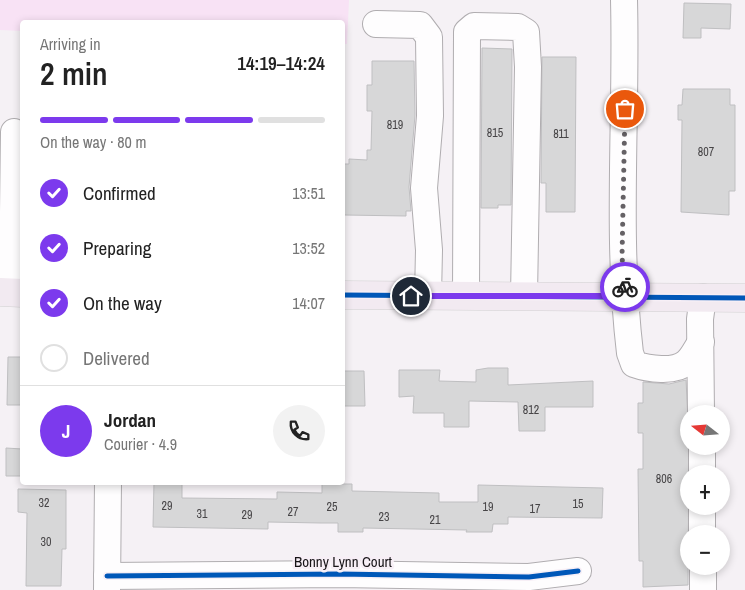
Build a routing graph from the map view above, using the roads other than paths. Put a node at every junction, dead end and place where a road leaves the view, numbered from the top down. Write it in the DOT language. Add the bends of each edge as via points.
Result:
graph roads {
  1 [pos="624,0"];
  2 [pos="376,24"];
  3 [pos="14,132"];
  4 [pos="11,292"];
  5 [pos="345,295"];
  6 [pos="428,296"];
  7 [pos="466,296"];
  8 [pos="524,296"];
  9 [pos="625,296"];
  10 [pos="703,297"];
  11 [pos="745,298"];
  12 [pos="697,348"];
  13 [pos="701,405"];
  14 [pos="108,485"];
  15 [pos="578,571"];
  16 [pos="703,575"];
  17 [pos="107,583"];
  18 [pos="704,590"];
  1 -- 9 [label="street" via="622,257"];
  2 -- 6 [label="street" via="420,24 429,37 430,116 424,188 429,250"];
  3 -- 4 [label="street"];
  5 -- 6 [label="main road"];
  6 -- 7 [label="main road"];
  7 -- 8 [label="main road"];
  7 -- 8 [label="street" via="467,32 474,26 518,26 526,32 528,67"];
  8 -- 9 [label="main road"];
  9 -- 10 [label="main road"];
  9 -- 12 [label="street" via="630,353 634,364 648,368 679,368"];
  10 -- 11 [label="main road"];
  10 -- 12 [label="street"];
  12 -- 13 [label="street"];
  14 -- 17 [label="street"];
  15 -- 17 [label="street, Bonny Lynn Court" via="529,577 340,574"];
  16 -- 18 [label="street"];
}
